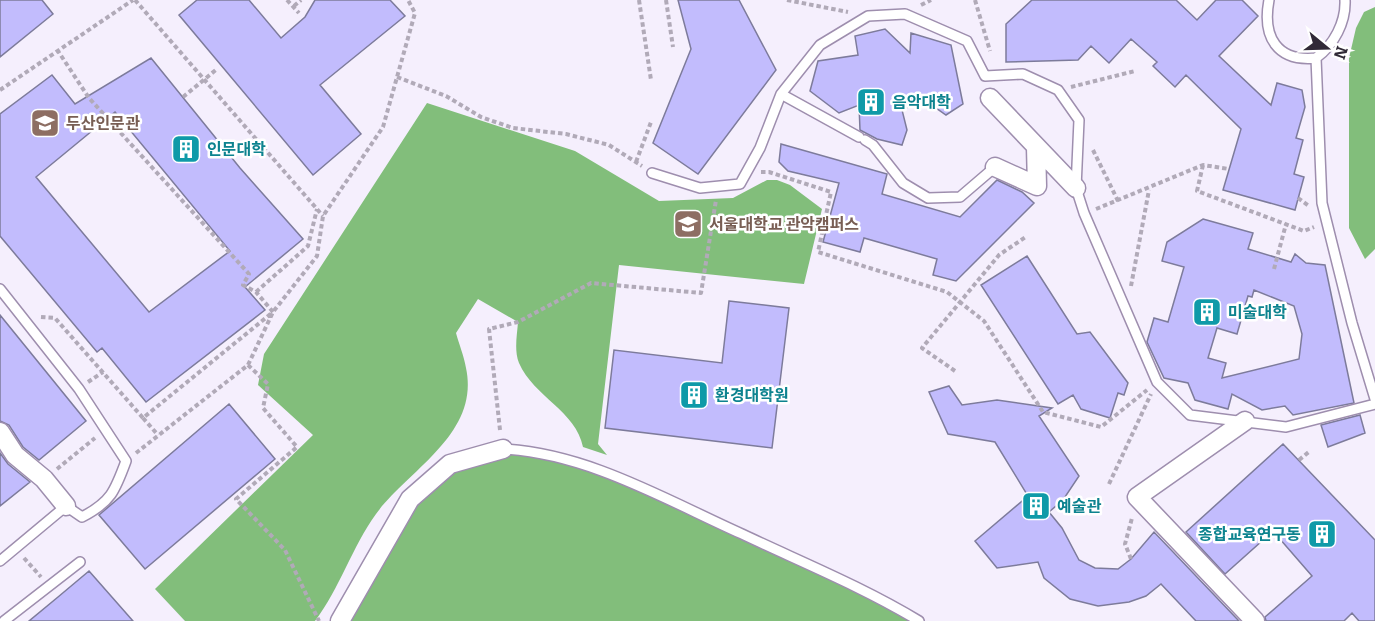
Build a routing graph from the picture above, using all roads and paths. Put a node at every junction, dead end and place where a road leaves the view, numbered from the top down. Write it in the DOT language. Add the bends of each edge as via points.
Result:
graph roads {
  1 [pos="134,0"];
  2 [pos="287,0"];
  3 [pos="301,0"];
  4 [pos="408,0"];
  5 [pos="639,0"];
  6 [pos="666,0"];
  7 [pos="787,0"];
  8 [pos="975,0"];
  9 [pos="1269,0"];
  10 [pos="1345,0"];
  11 [pos="294,6"];
  12 [pos="299,13"];
  13 [pos="868,16"];
  14 [pos="673,47"];
  15 [pos="58,51"];
  16 [pos="1316,58"];
  17 [pos="217,69"];
  18 [pos="1135,71"];
  19 [pos="998,75"];
  20 [pos="397,77"];
  21 [pos="651,80"];
  22 [pos="0,90"];
  23 [pos="1058,90"];
  24 [pos="781,94"];
  25 [pos="183,96"];
  26 [pos="990,98"];
  27 [pos="1078,120"];
  28 [pos="651,122"];
  29 [pos="1036,147"];
  30 [pos="636,162"];
  31 [pos="1203,165"];
  32 [pos="995,167"];
  33 [pos="1229,169"];
  34 [pos="652,172"];
  35 [pos="746,173"];
  36 [pos="1076,188"];
  37 [pos="1149,189"];
  38 [pos="1118,201"];
  39 [pos="317,208"];
  40 [pos="1084,213"];
  41 [pos="714,214"];
  42 [pos="323,216"];
  43 [pos="1327,221"];
  44 [pos="1286,224"];
  45 [pos="1027,236"];
  46 [pos="1136,259"];
  47 [pos="1274,269"];
  48 [pos="0,289"];
  49 [pos="256,292"];
  50 [pos="962,304"];
  51 [pos="273,312"];
  52 [pos="54,318"];
  53 [pos="248,365"];
  54 [pos="955,370"];
  55 [pos="1157,382"];
  56 [pos="1375,399"];
  57 [pos="1375,404"];
  58 [pos="143,418"];
  59 [pos="1245,421"];
  60 [pos="105,430"];
  61 [pos="0,432"];
  62 [pos="159,435"];
  63 [pos="503,449"];
  64 [pos="1310,451"];
  65 [pos="1299,460"];
  66 [pos="126,461"];
  67 [pos="44,479"];
  68 [pos="1109,484"];
  69 [pos="1137,497"];
  70 [pos="66,506"];
  71 [pos="15,549"];
  72 [pos="1131,559"];
  73 [pos="0,561"];
  74 [pos="80,562"];
  75 [pos="49,586"];
  76 [pos="4,621"];
  77 [pos="319,621"];
  78 [pos="340,621"];
  79 [pos="919,621"];
  80 [pos="1255,621"];
  1 -- 15 [label="path"];
  1 -- 39 [label="path"];
  2 -- 11 [label="path"];
  3 -- 11 [label="path"];
  4 -- 20 [label="path" via="415,13"];
  5 -- 21 [label="path"];
  6 -- 14 [label="path"];
  7 -- 13 [label="path"];
  8 -- 19 [label="path"];
  9 -- 16 [label="lane" via="1267,21 1275,46 1294,58"];
  10 -- 16 [label="lane" via="1346,12 1333,40"];
  11 -- 12 [label="path"];
  13 -- 19 [label="lane" via="905,14 967,41 985,76"];
  13 -- 24 [label="lane" via="820,45"];
  15 -- 22 [label="path"];
  15 -- 49 [label="path" via="89,98 249,274 243,285"];
  16 -- 43 [label="lane"];
  17 -- 25 [label="path, bridge"];
  18 -- 23 [label="path"];
  19 -- 23 [label="lane" via="1023,74"];
  20 -- 30 [label="path" via="446,96 481,117 513,128 566,134 609,145"];
  20 -- 42 [label="path" via="383,128"];
  23 -- 27 [label="lane"];
  24 -- 32 [label="lane" via="873,145 903,183 928,198 960,197"];
  24 -- 35 [label="lane"];
  26 -- 29 [label="street"];
  27 -- 36 [label="lane"];
  27 -- 38 [label="path"];
  28 -- 30 [label="path"];
  29 -- 32 [label="street" via="1037,186"];
  29 -- 36 [label="street"];
  30 -- 34 [label="path"];
  31 -- 33 [label="path"];
  31 -- 37 [label="path"];
  31 -- 44 [label="path" via="1197,191"];
  34 -- 35 [label="lane" via="700,188 740,184"];
  35 -- 50 [label="path" via="769,172 831,192 818,252 947,292"];
  36 -- 40 [label="lane"];
  37 -- 38 [label="path"];
  37 -- 46 [label="path"];
  38 -- 40 [label="path"];
  39 -- 42 [label="path"];
  39 -- 49 [label="path" via="308,246"];
  40 -- 55 [label="lane"];
  41 -- 63 [label="path" via="701,293 591,283 518,322 489,329"];
  42 -- 51 [label="path" via="317,256"];
  43 -- 44 [label="path" via="1304,231"];
  43 -- 56 [label="lane"];
  44 -- 47 [label="path"];
  45 -- 50 [label="path" via="999,255"];
  48 -- 60 [label="lane" via="79,389"];
  49 -- 51 [label="path"];
  50 -- 54 [label="path" via="922,348"];
  50 -- 55 [label="path" via="984,321 1043,412 1101,427"];
  51 -- 53 [label="path"];
  51 -- 58 [label="path"];
  52 -- 58 [label="path"];
  53 -- 62 [label="path"];
  53 -- 77 [label="path" via="268,384 263,408 297,447 236,499 285,550"];
  55 -- 59 [label="lane" via="1190,415"];
  55 -- 68 [label="path"];
  57 -- 59 [label="lane" via="1286,427"];
  58 -- 62 [label="path"];
  59 -- 69 [label="street"];
  60 -- 66 [label="lane"];
  60 -- 67 [label="path"];
  61 -- 67 [label="street" via="15,456"];
  62 -- 66 [label="path"];
  63 -- 78 [label="lane" via="450,464 410,499"];
  63 -- 79 [label="lane" via="556,457 619,478 850,584"];
  64 -- 65 [label="path"];
  66 -- 70 [label="lane" via="115,493 98,509 82,517"];
  67 -- 70 [label="street"];
  69 -- 72 [label="path" via="1125,544"];
  69 -- 80 [label="street"];
  70 -- 71 [label="lane"];
  71 -- 73 [label="lane"];
  71 -- 75 [label="path"];
  74 -- 75 [label="lane"];
  75 -- 76 [label="lane"];
}
